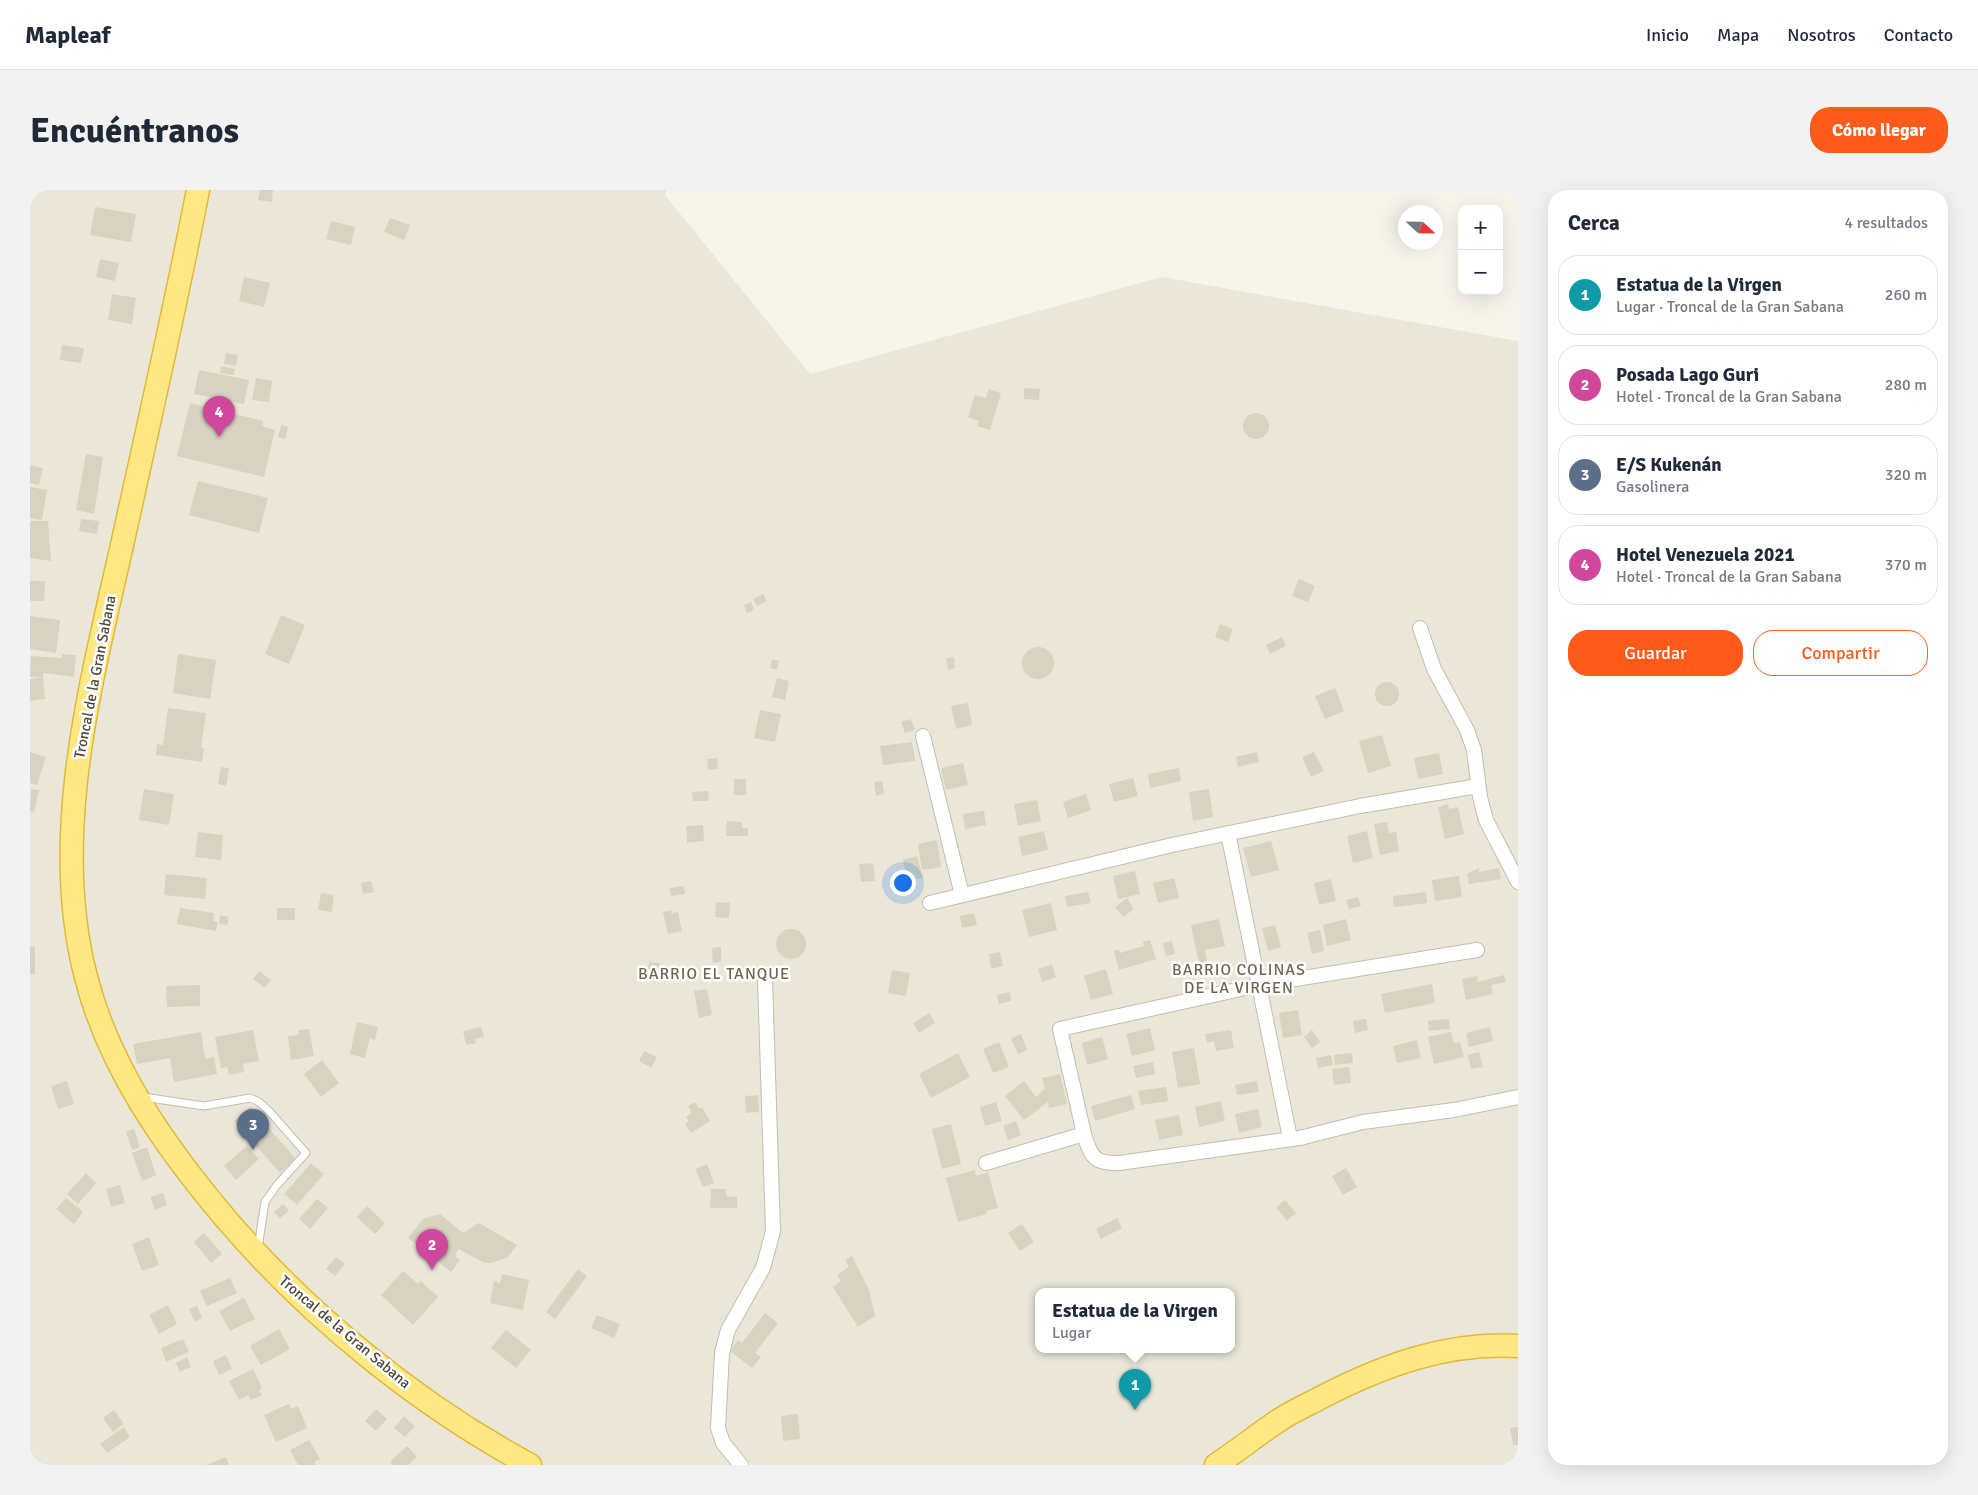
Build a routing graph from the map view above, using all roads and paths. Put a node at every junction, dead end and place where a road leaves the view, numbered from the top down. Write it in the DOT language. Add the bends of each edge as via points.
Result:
graph roads {
  1 [pos="198,190"];
  2 [pos="1420,628"];
  3 [pos="923,736"];
  4 [pos="1478,786"];
  5 [pos="1228,833"];
  6 [pos="1518,882"];
  7 [pos="962,896"];
  8 [pos="930,903"];
  9 [pos="1477,950"];
  10 [pos="765,979"];
  11 [pos="1259,985"];
  12 [pos="137,1096"];
  13 [pos="1518,1097"];
  14 [pos="1084,1134"];
  15 [pos="1290,1138"];
  16 [pos="986,1163"];
  17 [pos="257,1255"];
  18 [pos="1518,1346"];
  19 [pos="530,1465"];
  20 [pos="741,1465"];
  21 [pos="1216,1465"];
  1 -- 12 [label="highway, Troncal de la Gran Sabana" via="87,705 75,808 73,906 85,974 104,1035"];
  2 -- 4 [label="street" via="1434,669 1474,750"];
  3 -- 7 [label="street"];
  4 -- 5 [label="street"];
  4 -- 6 [label="street" via="1486,820"];
  5 -- 7 [label="street"];
  5 -- 11 [label="street"];
  7 -- 8 [label="street"];
  9 -- 11 [label="street"];
  10 -- 20 [label="street" via="773,1231 763,1268 724,1341 717,1416 719,1435"];
  11 -- 14 [label="street" via="1060,1029"];
  11 -- 15 [label="street"];
  12 -- 17 [label="highway, Troncal de la Gran Sabana" via="208,1197"];
  12 -- 17 [label="lane" via="204,1106 250,1098 269,1110 306,1153 265,1202"];
  13 -- 15 [label="street" via="1454,1110 1363,1122"];
  14 -- 15 [label="street" via="1092,1155 1109,1164"];
  14 -- 16 [label="street"];
  17 -- 19 [label="highway, Troncal de la Gran Sabana" via="328,1322 410,1388 469,1430"];
  18 -- 21 [label="highway" via="1474,1346 1424,1354 1401,1362 1361,1378 1280,1420"];
}
